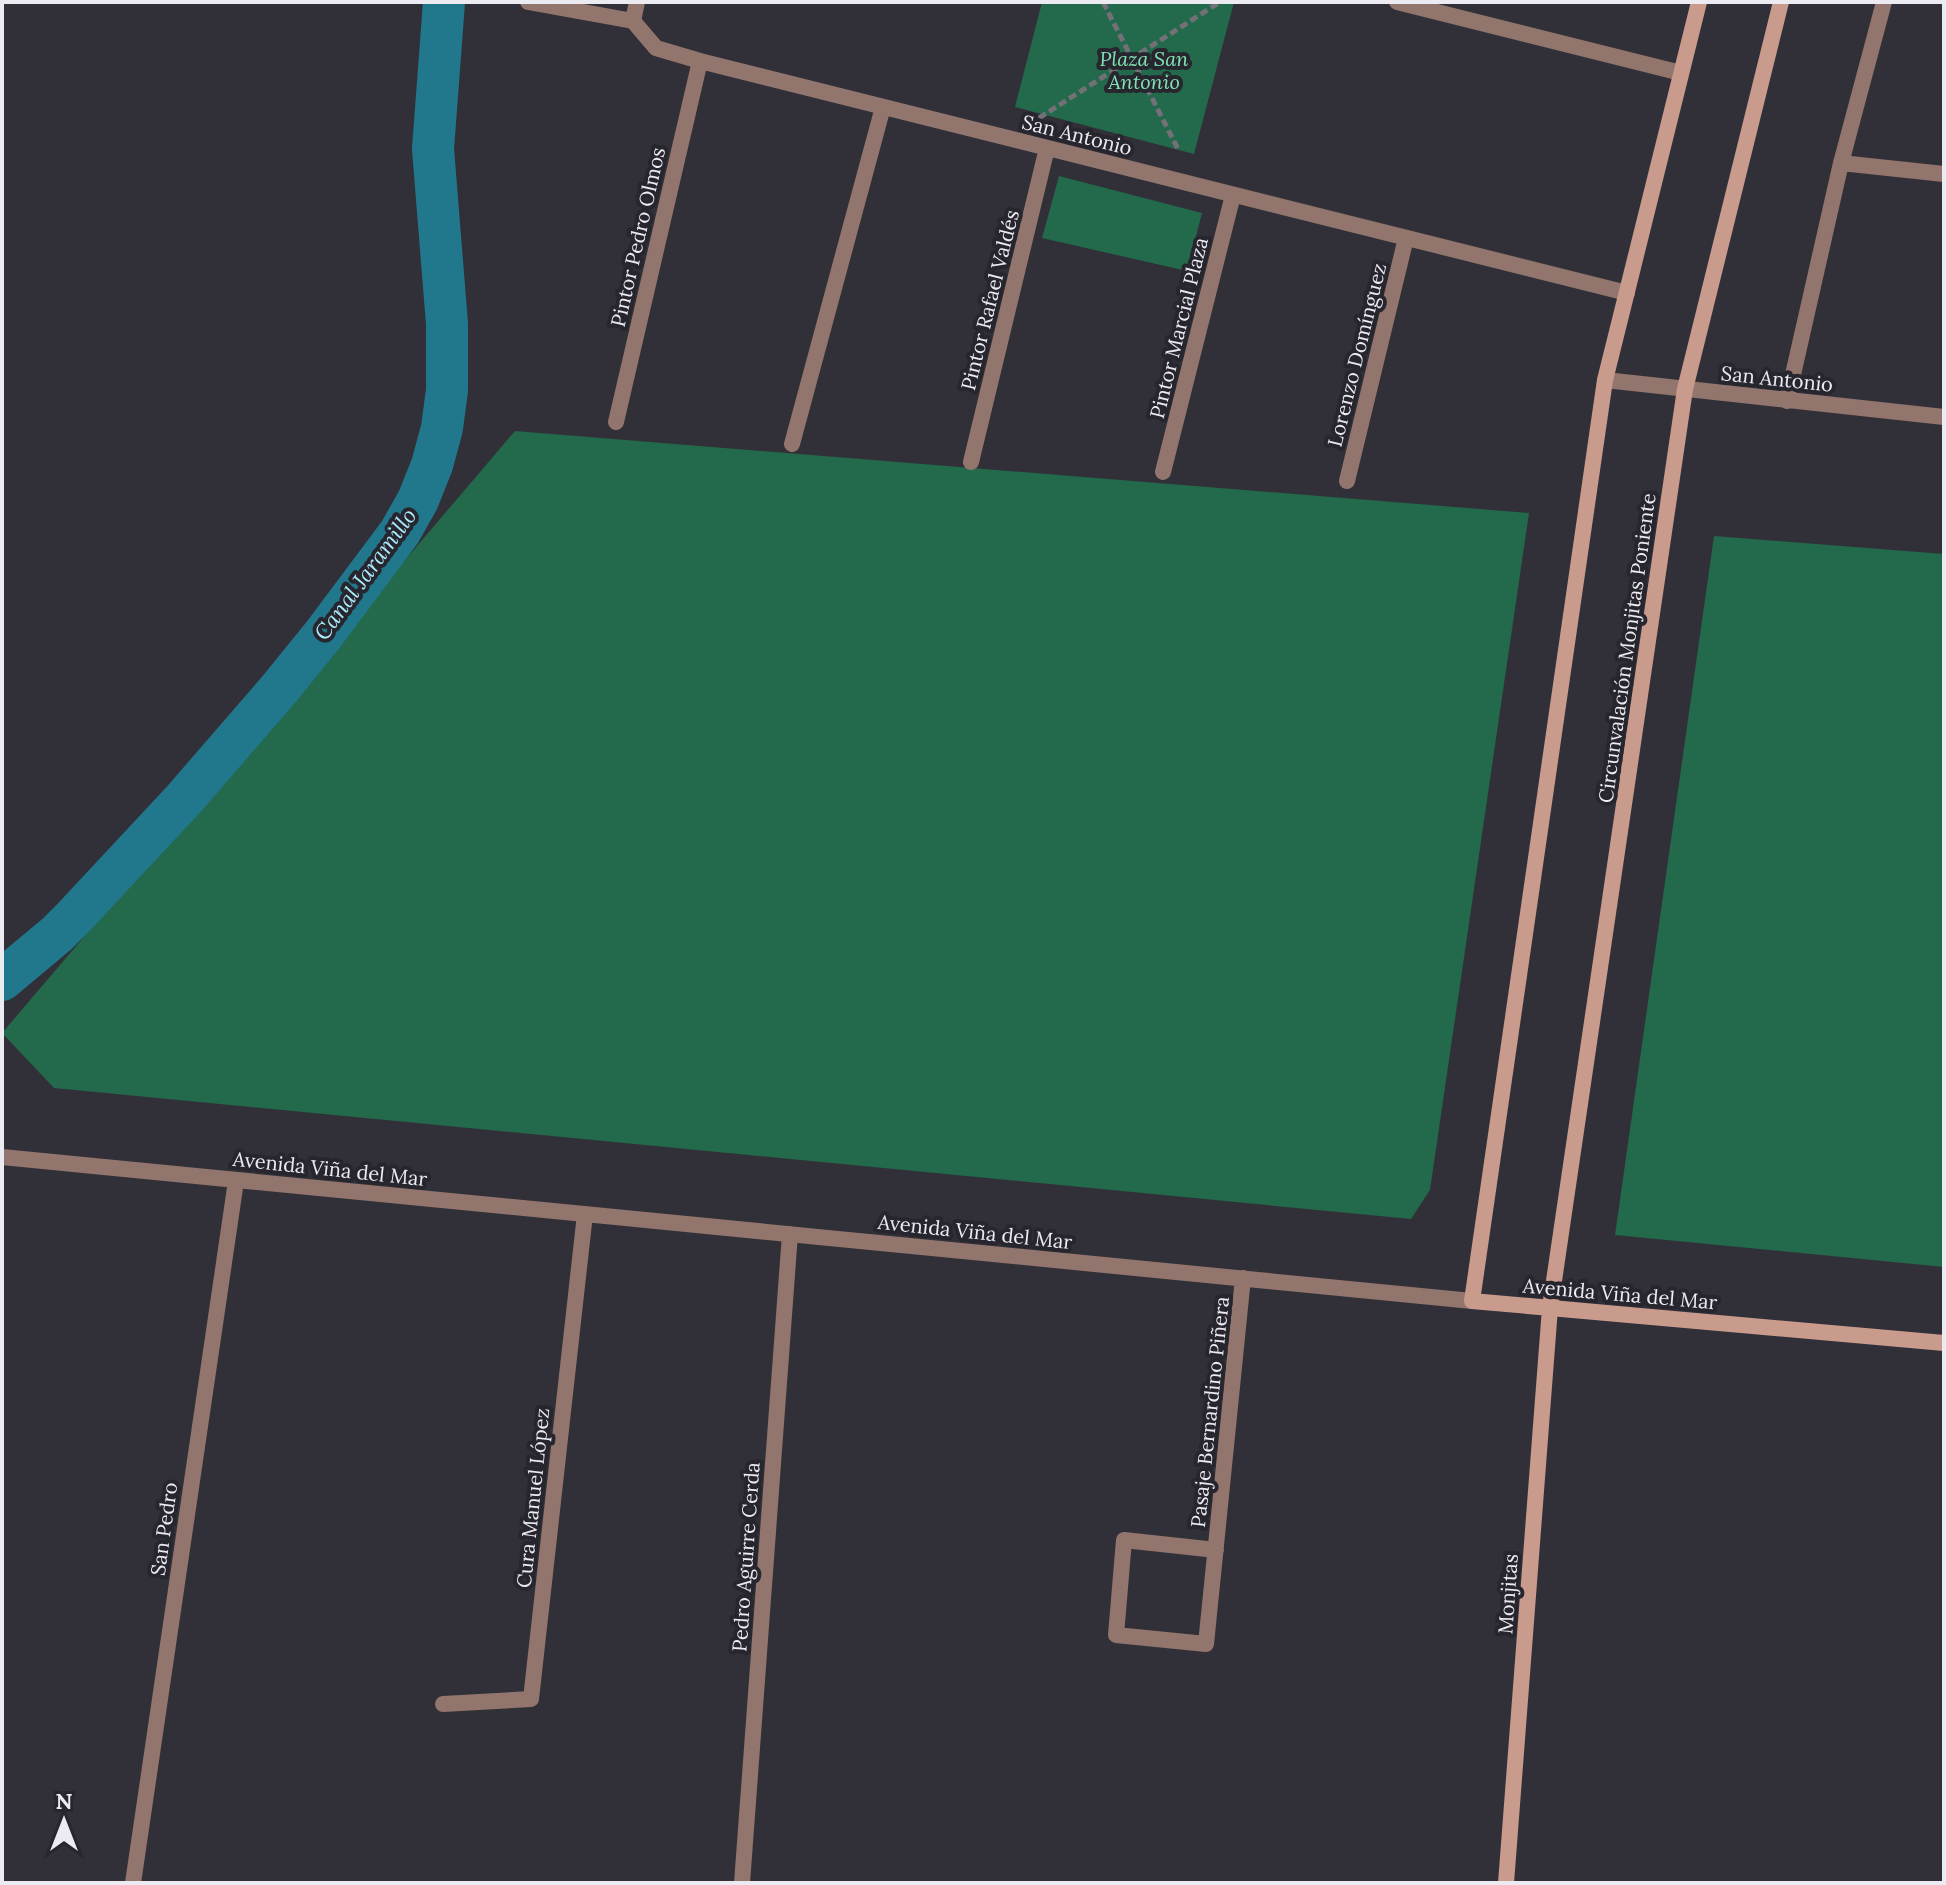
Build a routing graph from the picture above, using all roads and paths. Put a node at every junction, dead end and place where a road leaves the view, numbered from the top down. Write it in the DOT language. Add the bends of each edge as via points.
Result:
graph roads {
  1 [pos="528,2"];
  2 [pos="637,2"];
  3 [pos="1103,2"];
  4 [pos="1220,2"];
  5 [pos="1397,2"];
  6 [pos="1699,2"];
  7 [pos="1781,2"];
  8 [pos="1884,2"];
  9 [pos="633,21"];
  10 [pos="1133,58"];
  11 [pos="700,61"];
  12 [pos="1681,73"];
  13 [pos="883,107"];
  14 [pos="1008,138"];
  15 [pos="1047,148"];
  16 [pos="1841,163"];
  17 [pos="1944,174"];
  18 [pos="1196,185"];
  19 [pos="1233,195"];
  20 [pos="1406,238"];
  21 [pos="1627,293"];
  22 [pos="1605,380"];
  23 [pos="1685,389"];
  24 [pos="1787,401"];
  25 [pos="1944,417"];
  26 [pos="616,422"];
  27 [pos="792,444"];
  28 [pos="971,462"];
  29 [pos="1163,472"];
  30 [pos="1347,481"];
  31 [pos="2,1157"];
  32 [pos="236,1181"];
  33 [pos="585,1214"];
  34 [pos="790,1234"];
  35 [pos="1243,1278"];
  36 [pos="1472,1301"];
  37 [pos="1550,1308"];
  38 [pos="1944,1343"];
  39 [pos="1216,1550"];
  40 [pos="443,1704"];
  41 [pos="133,1883"];
  42 [pos="742,1883"];
  43 [pos="1506,1883"];
  1 -- 9 [label="street"];
  2 -- 9 [label="street"];
  3 -- 10 [label="path"];
  4 -- 10 [label="path"];
  5 -- 12 [label="street"];
  6 -- 12 [label="street"];
  7 -- 23 [label="street, Circunvalación Monjitas Poniente"];
  8 -- 16 [label="street"];
  9 -- 11 [label="street, San Antonio" via="656,48"];
  10 -- 14 [label="path"];
  10 -- 18 [label="path"];
  11 -- 13 [label="street, San Antonio"];
  11 -- 26 [label="street, Pintor Pedro Olmos"];
  12 -- 21 [label="street"];
  13 -- 14 [label="street, San Antonio"];
  13 -- 27 [label="street"];
  14 -- 15 [label="street, San Antonio"];
  15 -- 18 [label="street, San Antonio"];
  15 -- 28 [label="street, Pintor Rafael Valdés"];
  16 -- 17 [label="street"];
  16 -- 24 [label="street"];
  18 -- 19 [label="street, San Antonio"];
  19 -- 20 [label="street, San Antonio"];
  19 -- 29 [label="street, Pintor Marcial Plaza"];
  20 -- 21 [label="street, San Antonio"];
  20 -- 30 [label="street, Lorenzo Domínguez"];
  21 -- 22 [label="street"];
  22 -- 23 [label="street, San Antonio"];
  22 -- 36 [label="street"];
  23 -- 24 [label="street, San Antonio"];
  23 -- 37 [label="street, Circunvalación Monjitas Poniente"];
  24 -- 25 [label="street, San Antonio"];
  31 -- 32 [label="street, Avenida Viña del Mar"];
  32 -- 33 [label="street, Avenida Viña del Mar"];
  32 -- 41 [label="street, San Pedro"];
  33 -- 34 [label="street, Avenida Viña del Mar"];
  33 -- 40 [label="street, Cura Manuel López" via="531,1699"];
  34 -- 35 [label="street, Avenida Viña del Mar"];
  34 -- 42 [label="street, Pedro Aguirre Cerda"];
  35 -- 36 [label="street, Avenida Viña del Mar"];
  35 -- 39 [label="street, Pasaje Bernardino Piñera"];
  36 -- 37 [label="street, Avenida Viña del Mar"];
  37 -- 38 [label="street, Avenida Viña del Mar"];
  37 -- 43 [label="street, Monjitas"];
  39 -- 39 [label="street, Pasaje Bernardino Piñera" via="1206,1644 1116,1635 1124,1540"];
}
